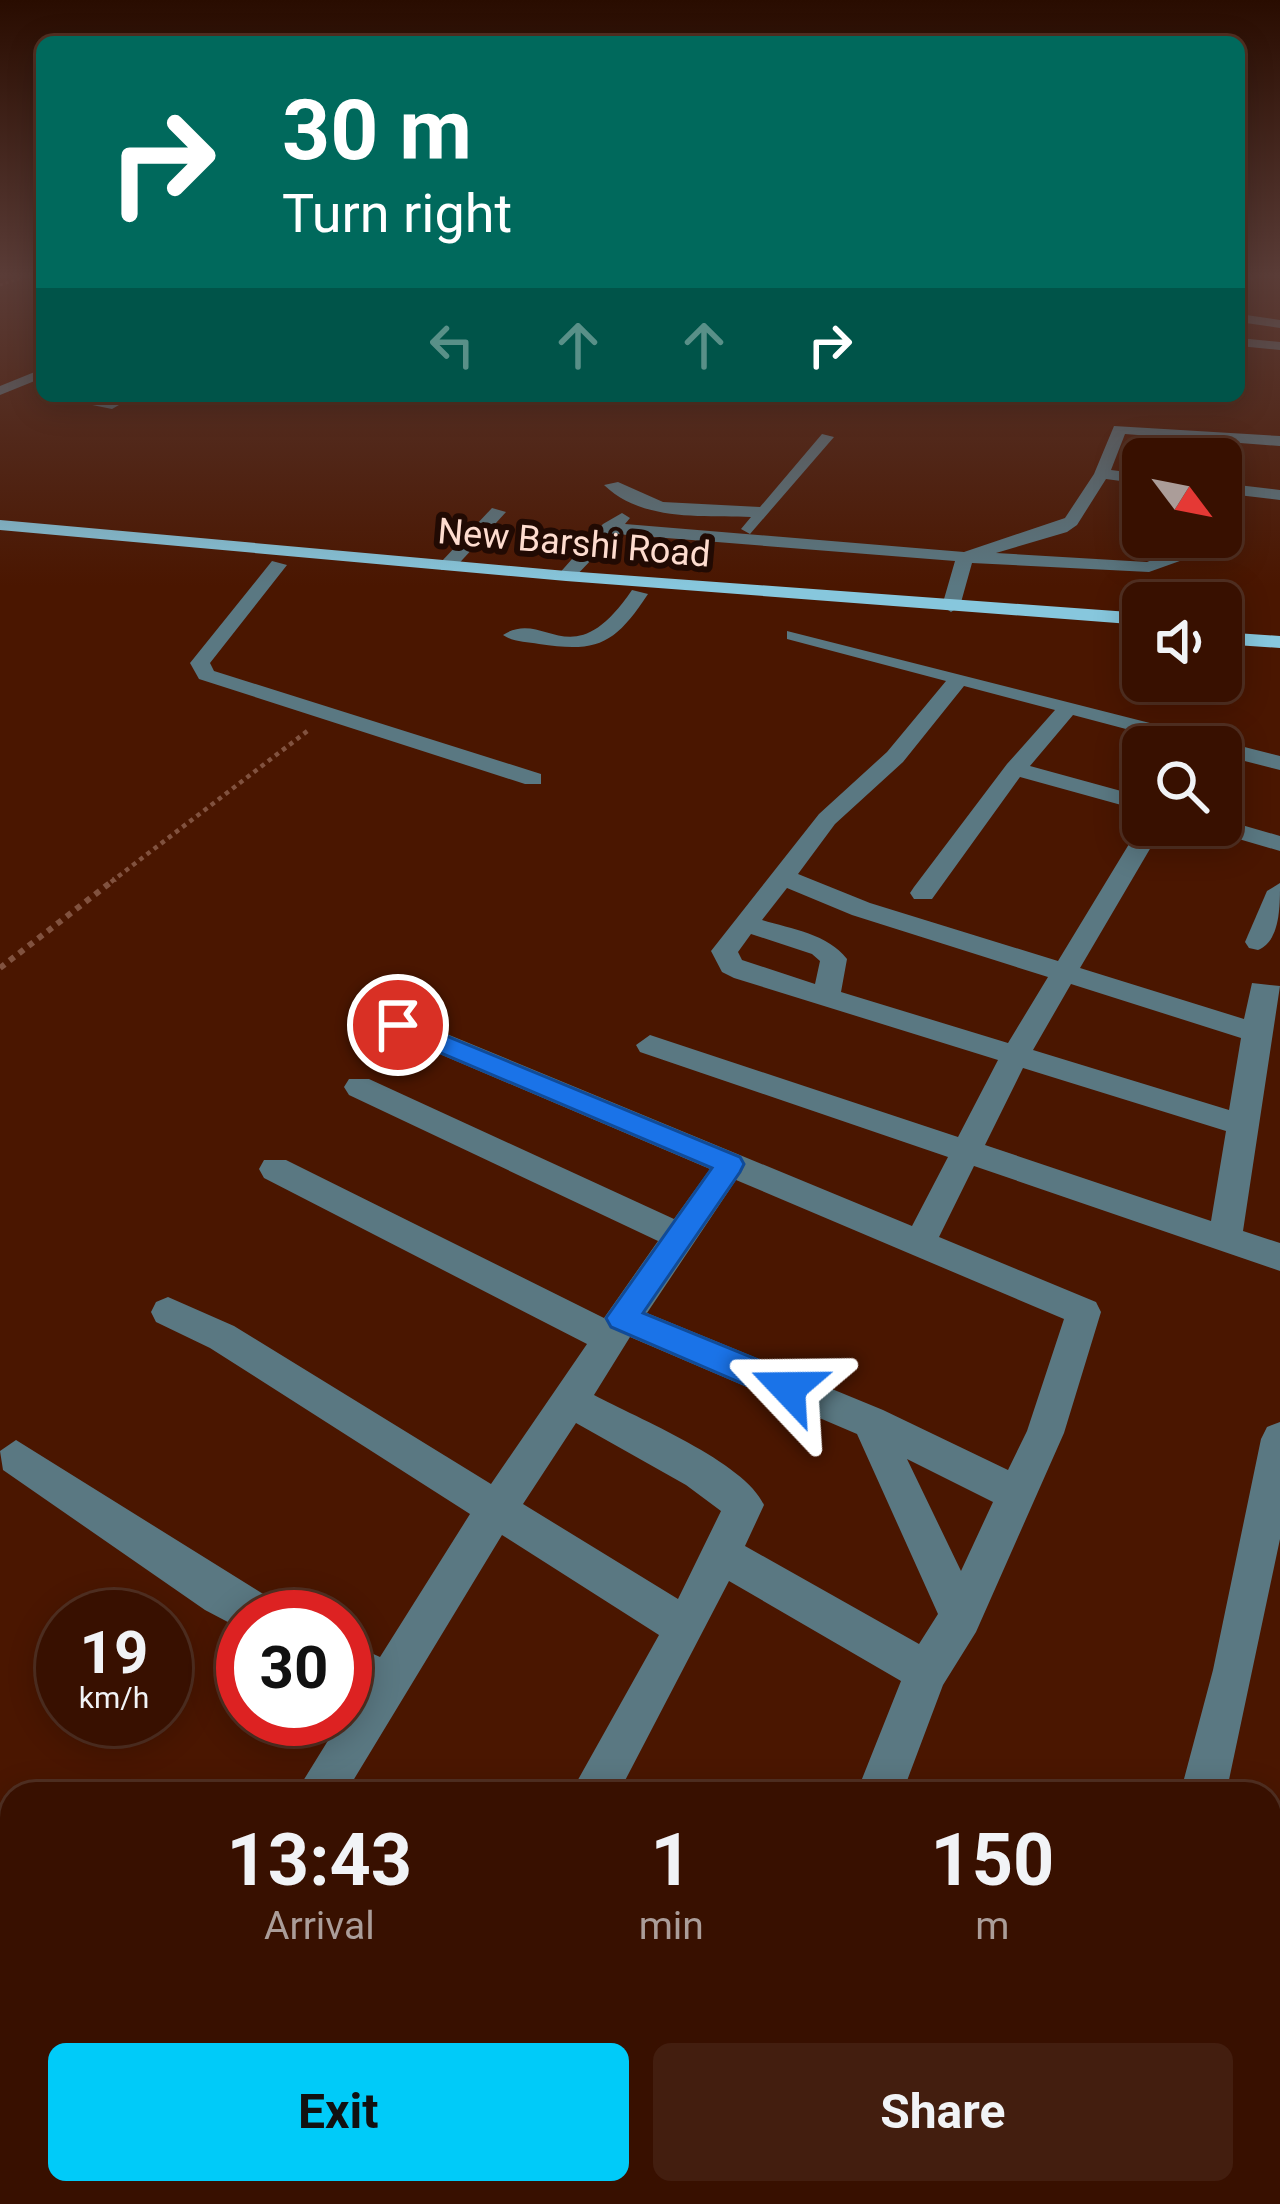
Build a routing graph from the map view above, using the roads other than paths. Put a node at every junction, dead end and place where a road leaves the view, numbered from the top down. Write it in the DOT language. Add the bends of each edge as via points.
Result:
graph roads {
  1 [pos="3,390"];
  2 [pos="36,393"];
  3 [pos="93,402"];
  4 [pos="112,405"];
  5 [pos="1210,435"];
  6 [pos="827,437"];
  7 [pos="1209,438"];
  8 [pos="1280,441"];
  9 [pos="1102,474"];
  10 [pos="1122,476"];
  11 [pos="612,485"];
  12 [pos="1242,490"];
  13 [pos="1280,495"];
  14 [pos="640,502"];
  15 [pos="498,512"];
  16 [pos="763,512"];
  17 [pos="0,525"];
  18 [pos="609,528"];
  19 [pos="0,539"];
  20 [pos="742,540"];
  21 [pos="965,557"];
  22 [pos="1172,558"];
  23 [pos="278,565"];
  24 [pos="447,566"];
  25 [pos="566,576"];
  26 [pos="639,594"];
  27 [pos="951,606"];
  28 [pos="1122,618"];
  29 [pos="1242,626"];
  30 [pos="1280,629"];
  31 [pos="1122,630"];
  32 [pos="513,635"];
  33 [pos="794,635"];
  34 [pos="1242,639"];
  35 [pos="1280,642"];
  36 [pos="960,678"];
  37 [pos="1069,707"];
  38 [pos="1139,726"];
  39 [pos="1242,754"];
  40 [pos="1280,763"];
  41 [pos="1015,770"];
  42 [pos="532,779"];
  43 [pos="1122,798"];
  44 [pos="1242,833"];
  45 [pos="1280,844"];
  46 [pos="1139,846"];
  47 [pos="783,877"];
  48 [pos="1280,891"];
  49 [pos="923,893"];
  50 [pos="745,923"];
  51 [pos="1258,942"];
  52 [pos="1063,972"];
  53 [pos="1280,995"];
  54 [pos="826,997"];
  55 [pos="398,1025"];
  56 [pos="1256,1033"];
  57 [pos="650,1045"];
  58 [pos="1015,1056"];
  59 [pos="359,1088"];
  60 [pos="1242,1125"];
  61 [pos="968,1153"];
  62 [pos="730,1164"];
  63 [pos="275,1169"];
  64 [pos="679,1236"];
  65 [pos="1225,1239"];
  66 [pos="921,1240"];
  67 [pos="1280,1258"];
  68 [pos="168,1312"];
  69 [pos="616,1328"];
  70 [pos="572,1402"];
  71 [pos="871,1422"];
  72 [pos="1280,1438"];
  73 [pos="16,1458"];
  74 [pos="1017,1494"];
  75 [pos="495,1510"];
  76 [pos="721,1553"];
  77 [pos="216,1592"];
  78 [pos="961,1617"];
  79 [pos="686,1628"];
  80 [pos="926,1672"];
  81 [pos="372,1677"];
  82 [pos="384,1683"];
  83 [pos="326,1782"];
  84 [pos="600,1782"];
  85 [pos="884,1782"];
  86 [pos="1206,1782"];
  1 -- 2 [label="street"];
  3 -- 4 [label="street"];
  5 -- 7 [label="street"];
  5 -- 8 [label="street"];
  5 -- 9 [label="street" via="1119,429"];
  6 -- 16 [label="street"];
  9 -- 10 [label="street"];
  9 -- 21 [label="street" via="1061,528"];
  11 -- 14 [label="street"];
  12 -- 13 [label="street"];
  14 -- 16 [label="street"];
  14 -- 18 [label="street"];
  15 -- 24 [label="street"];
  16 -- 20 [label="street"];
  17 -- 24 [label="main road, New Barshi Road"];
  18 -- 20 [label="street"];
  18 -- 25 [label="street"];
  19 -- 23 [label="main road, New Barshi Road"];
  20 -- 21 [label="street"];
  21 -- 22 [label="street" via="1149,567"];
  21 -- 27 [label="street"];
  23 -- 26 [label="main road, New Barshi Road"];
  23 -- 42 [label="street" via="201,670"];
  24 -- 25 [label="main road, New Barshi Road"];
  25 -- 27 [label="main road, New Barshi Road"];
  26 -- 31 [label="main road, New Barshi Road"];
  26 -- 32 [label="street" via="604,639"];
  27 -- 28 [label="main road, New Barshi Road"];
  29 -- 30 [label="main road"];
  33 -- 36 [label="street"];
  34 -- 35 [label="main road"];
  36 -- 37 [label="street"];
  36 -- 47 [label="street"];
  37 -- 38 [label="street"];
  37 -- 41 [label="street"];
  39 -- 40 [label="street"];
  41 -- 43 [label="street"];
  41 -- 49 [label="street"];
  44 -- 45 [label="street"];
  46 -- 52 [label="street"];
  47 -- 50 [label="street"];
  47 -- 52 [label="street"];
  48 -- 51 [label="street"];
  50 -- 54 [label="street" via="834,958"];
  50 -- 54 [label="street" via="724,951 732,965"];
  52 -- 56 [label="street"];
  52 -- 58 [label="street"];
  53 -- 56 [label="street" via="1262,990"];
  54 -- 58 [label="street"];
  55 -- 62 [label="street"];
  56 -- 60 [label="street"];
  57 -- 61 [label="street"];
  58 -- 60 [label="street"];
  58 -- 61 [label="street"];
  59 -- 64 [label="street"];
  60 -- 65 [label="street"];
  61 -- 65 [label="street"];
  61 -- 66 [label="street"];
  62 -- 64 [label="street"];
  62 -- 66 [label="street"];
  63 -- 69 [label="street"];
  64 -- 69 [label="street"];
  65 -- 67 [label="street"];
  66 -- 74 [label="street" via="1084,1312"];
  68 -- 75 [label="street" via="222,1337"];
  69 -- 70 [label="street"];
  69 -- 71 [label="street"];
  70 -- 75 [label="street"];
  70 -- 76 [label="street" via="744,1505"];
  71 -- 74 [label="street"];
  71 -- 78 [label="street"];
  72 -- 86 [label="street"];
  73 -- 77 [label="street"];
  74 -- 78 [label="street"];
  75 -- 79 [label="street"];
  75 -- 82 [label="street"];
  76 -- 79 [label="street"];
  76 -- 80 [label="street"];
  78 -- 80 [label="street"];
  79 -- 84 [label="street"];
  80 -- 85 [label="street"];
  81 -- 82 [label="street"];
  82 -- 83 [label="street"];
}
